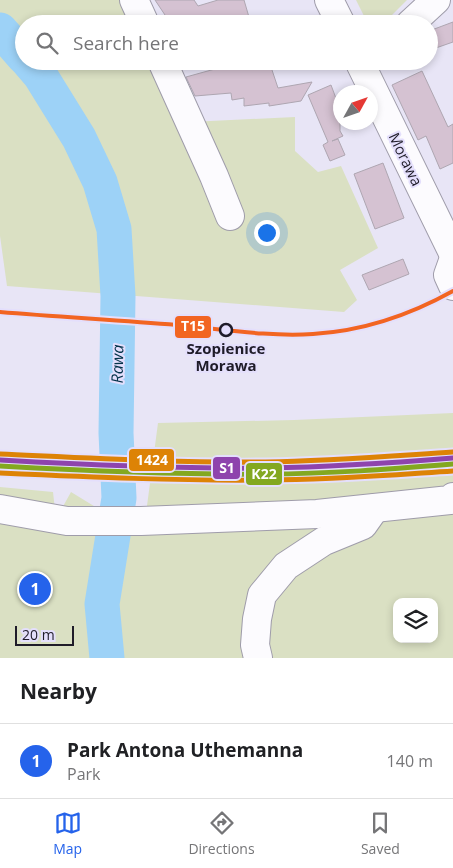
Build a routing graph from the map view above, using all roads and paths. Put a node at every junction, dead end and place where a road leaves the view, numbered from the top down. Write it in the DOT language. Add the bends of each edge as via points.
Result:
graph roads {
  1 [pos="134,0"];
  2 [pos="329,0"];
  3 [pos="436,0"];
  4 [pos="141,15"];
  5 [pos="336,15"];
  6 [pos="420,15"];
  7 [pos="163,70"];
  8 [pos="166,70"];
  9 [pos="366,70"];
  10 [pos="155,99"];
  11 [pos="230,216"];
  12 [pos="453,253"];
  13 [pos="453,261"];
  14 [pos="453,286"];
  15 [pos="453,497"];
  16 [pos="375,508"];
  17 [pos="0,509"];
  18 [pos="258,658"];
  1 -- 4 [label="street"];
  2 -- 5 [label="street"];
  3 -- 6 [label="street"];
  7 -- 10 [label="street"];
  8 -- 11 [label="street"];
  9 -- 12 [label="street, Morawa"];
  13 -- 14 [label="street" via="448,275"];
  15 -- 16 [label="street" via="450,500"];
  16 -- 17 [label="street" via="317,514 141,521 67,521"];
  16 -- 18 [label="street" via="363,525 324,541 286,566 262,595 255,645"];
}
